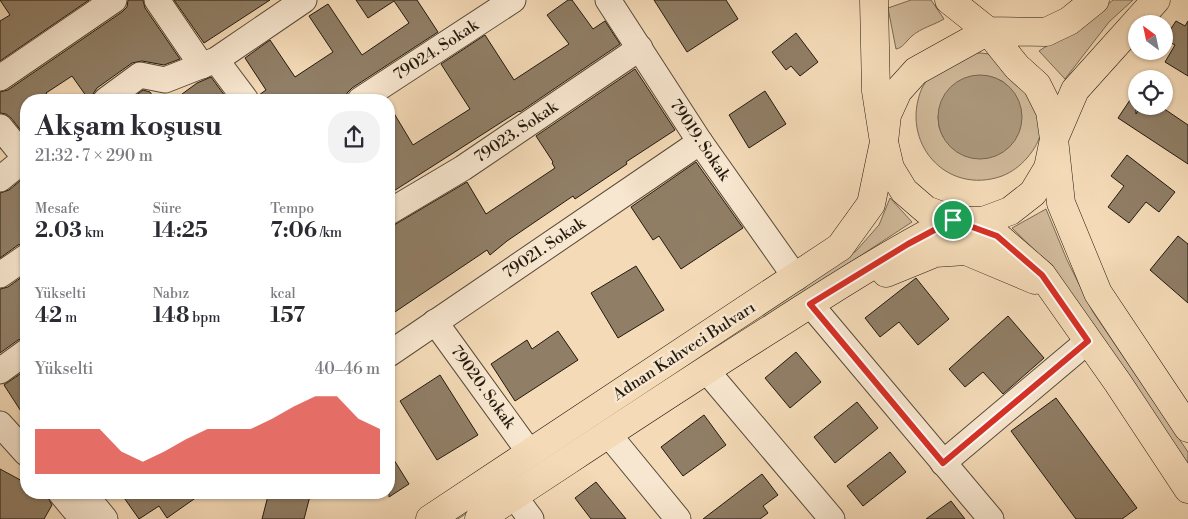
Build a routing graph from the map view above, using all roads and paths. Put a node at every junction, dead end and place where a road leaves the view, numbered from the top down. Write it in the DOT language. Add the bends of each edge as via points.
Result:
graph roads {
  1 [pos="114,0"];
  2 [pos="157,0"];
  3 [pos="304,0"];
  4 [pos="513,0"];
  5 [pos="608,0"];
  6 [pos="874,0"];
  7 [pos="949,0"];
  8 [pos="1095,0"];
  9 [pos="1156,0"];
  10 [pos="988,31"];
  11 [pos="640,48"];
  12 [pos="209,63"];
  13 [pos="0,78"];
  14 [pos="114,94"];
  15 [pos="240,94"];
  16 [pos="369,94"];
  17 [pos="0,127"];
  18 [pos="1054,140"];
  19 [pos="700,142"];
  20 [pos="884,142"];
  21 [pos="20,152"];
  22 [pos="20,163"];
  23 [pos="0,178"];
  24 [pos="395,208"];
  25 [pos="953,220"];
  26 [pos="20,261"];
  27 [pos="0,275"];
  28 [pos="796,278"];
  29 [pos="1050,287"];
  30 [pos="810,304"];
  31 [pos="435,322"];
  32 [pos="1088,341"];
  33 [pos="395,350"];
  34 [pos="20,356"];
  35 [pos="706,370"];
  36 [pos="0,371"];
  37 [pos="0,424"];
  38 [pos="1188,428"];
  39 [pos="609,435"];
  40 [pos="20,446"];
  41 [pos="530,453"];
  42 [pos="943,463"];
  43 [pos="1188,489"];
  44 [pos="514,496"];
  45 [pos="84,499"];
  46 [pos="67,507"];
  47 [pos="105,519"];
  48 [pos="430,519"];
  49 [pos="479,519"];
  50 [pos="532,519"];
  51 [pos="678,519"];
  52 [pos="832,519"];
  53 [pos="990,519"];
  1 -- 13 [label="street"];
  2 -- 12 [label="street"];
  3 -- 12 [label="street"];
  4 -- 16 [label="street, 79024. Sokak"];
  5 -- 11 [label="street, 79019. Sokak"];
  6 -- 20 [label="main road" via="876,91"];
  7 -- 10 [label="main road"];
  8 -- 10 [label="main road" via="1069,21 1046,32"];
  9 -- 18 [label="main road" via="1075,90"];
  10 -- 18 [label="main road" via="1017,67 1037,85 1050,111"];
  10 -- 20 [label="main road" via="916,71 898,91 887,115"];
  11 -- 19 [label="street, 79019. Sokak"];
  11 -- 24 [label="street, 79023. Sokak" via="464,168"];
  12 -- 14 [label="street" via="165,80 140,75"];
  12 -- 15 [label="street"];
  17 -- 21 [label="street"];
  18 -- 25 [label="main road" via="1048,168 1033,193 1010,211 982,220"];
  18 -- 38 [label="main road" via="1060,203 1098,293"];
  19 -- 28 [label="street, 79019. Sokak"];
  19 -- 31 [label="street, 79021. Sokak"];
  20 -- 25 [label="main road" via="890,168 904,191 926,210"];
  20 -- 28 [label="main road, Adnan Kahveci Bulvarı" via="871,204 840,247"];
  22 -- 23 [label="street"];
  25 -- 29 [label="main road" via="997,236 1042,275"];
  25 -- 30 [label="main road, Adnan Kahveci Bulvarı"];
  26 -- 27 [label="street"];
  28 -- 41 [label="main road, Adnan Kahveci Bulvarı"];
  29 -- 30 [label="main road" via="966,251 935,253"];
  29 -- 32 [label="main road"];
  30 -- 35 [label="main road, Adnan Kahveci Bulvarı"];
  30 -- 42 [label="street"];
  31 -- 33 [label="street, 79021. Sokak"];
  31 -- 41 [label="street, 79020. Sokak"];
  32 -- 42 [label="street"];
  32 -- 43 [label="main road"];
  34 -- 36 [label="street"];
  35 -- 39 [label="main road, Adnan Kahveci Bulvarı"];
  35 -- 52 [label="street"];
  37 -- 40 [label="street"];
  39 -- 44 [label="main road, Adnan Kahveci Bulvarı"];
  39 -- 51 [label="street"];
  41 -- 48 [label="main road, Adnan Kahveci Bulvarı"];
  42 -- 53 [label="street"];
  44 -- 49 [label="main road, Adnan Kahveci Bulvarı"];
  44 -- 50 [label="street"];
  45 -- 46 [label="street"];
  46 -- 47 [label="street" via="96,508"];
}
